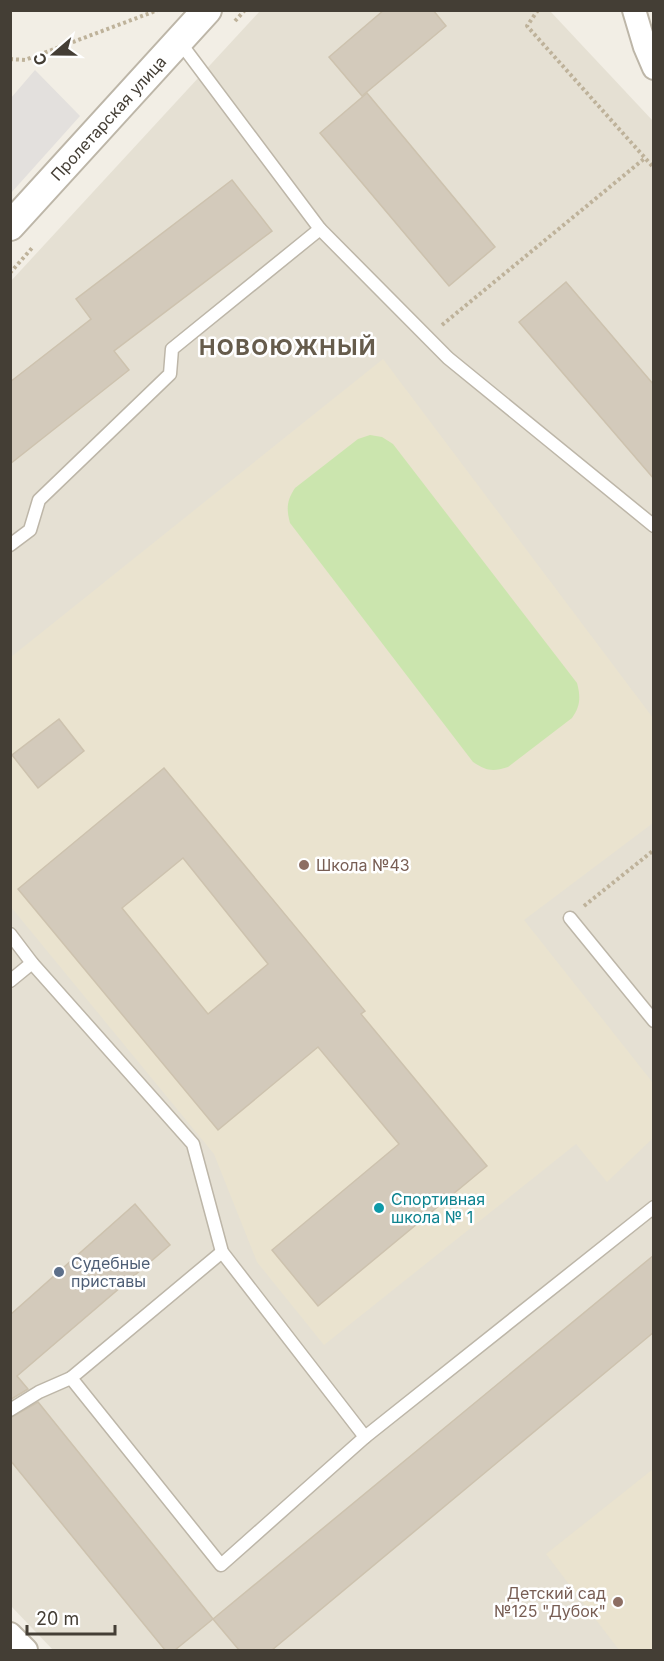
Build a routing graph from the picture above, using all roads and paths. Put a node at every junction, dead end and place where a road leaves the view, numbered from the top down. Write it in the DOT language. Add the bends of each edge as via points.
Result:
graph roads {
  1 [pos="158,10"];
  2 [pos="207,10"];
  3 [pos="537,10"];
  4 [pos="634,10"];
  5 [pos="179,41"];
  6 [pos="10,59"];
  7 [pos="654,68"];
  8 [pos="645,158"];
  9 [pos="654,168"];
  10 [pos="10,226"];
  11 [pos="320,229"];
  12 [pos="428,337"];
  13 [pos="654,526"];
  14 [pos="10,545"];
  15 [pos="654,850"];
  16 [pos="570,918"];
  17 [pos="10,934"];
  18 [pos="32,963"];
  19 [pos="10,981"];
  20 [pos="654,1021"];
  21 [pos="654,1207"];
  22 [pos="222,1252"];
  23 [pos="71,1378"];
  24 [pos="10,1410"];
  25 [pos="365,1437"];
  26 [pos="10,1634"];
  27 [pos="26,1650"];
  1 -- 6 [label="path" via="25,60"];
  2 -- 5 [label="street, Пролетарская улица"];
  3 -- 8 [label="path" via="527,26"];
  4 -- 7 [label="street"];
  5 -- 10 [label="street, Пролетарская улица"];
  5 -- 11 [label="lane"];
  8 -- 9 [label="path"];
  8 -- 12 [label="path"];
  11 -- 12 [label="lane"];
  11 -- 14 [label="lane" via="172,349 170,374 39,500 30,530"];
  12 -- 13 [label="lane" via="448,358"];
  15 -- 16 [label="path"];
  16 -- 20 [label="lane"];
  17 -- 18 [label="lane"];
  18 -- 19 [label="lane"];
  18 -- 22 [label="lane" via="193,1144"];
  21 -- 25 [label="lane"];
  22 -- 23 [label="lane"];
  22 -- 25 [label="lane"];
  23 -- 24 [label="lane"];
  23 -- 25 [label="lane" via="221,1565"];
  26 -- 27 [label="street"];
}
